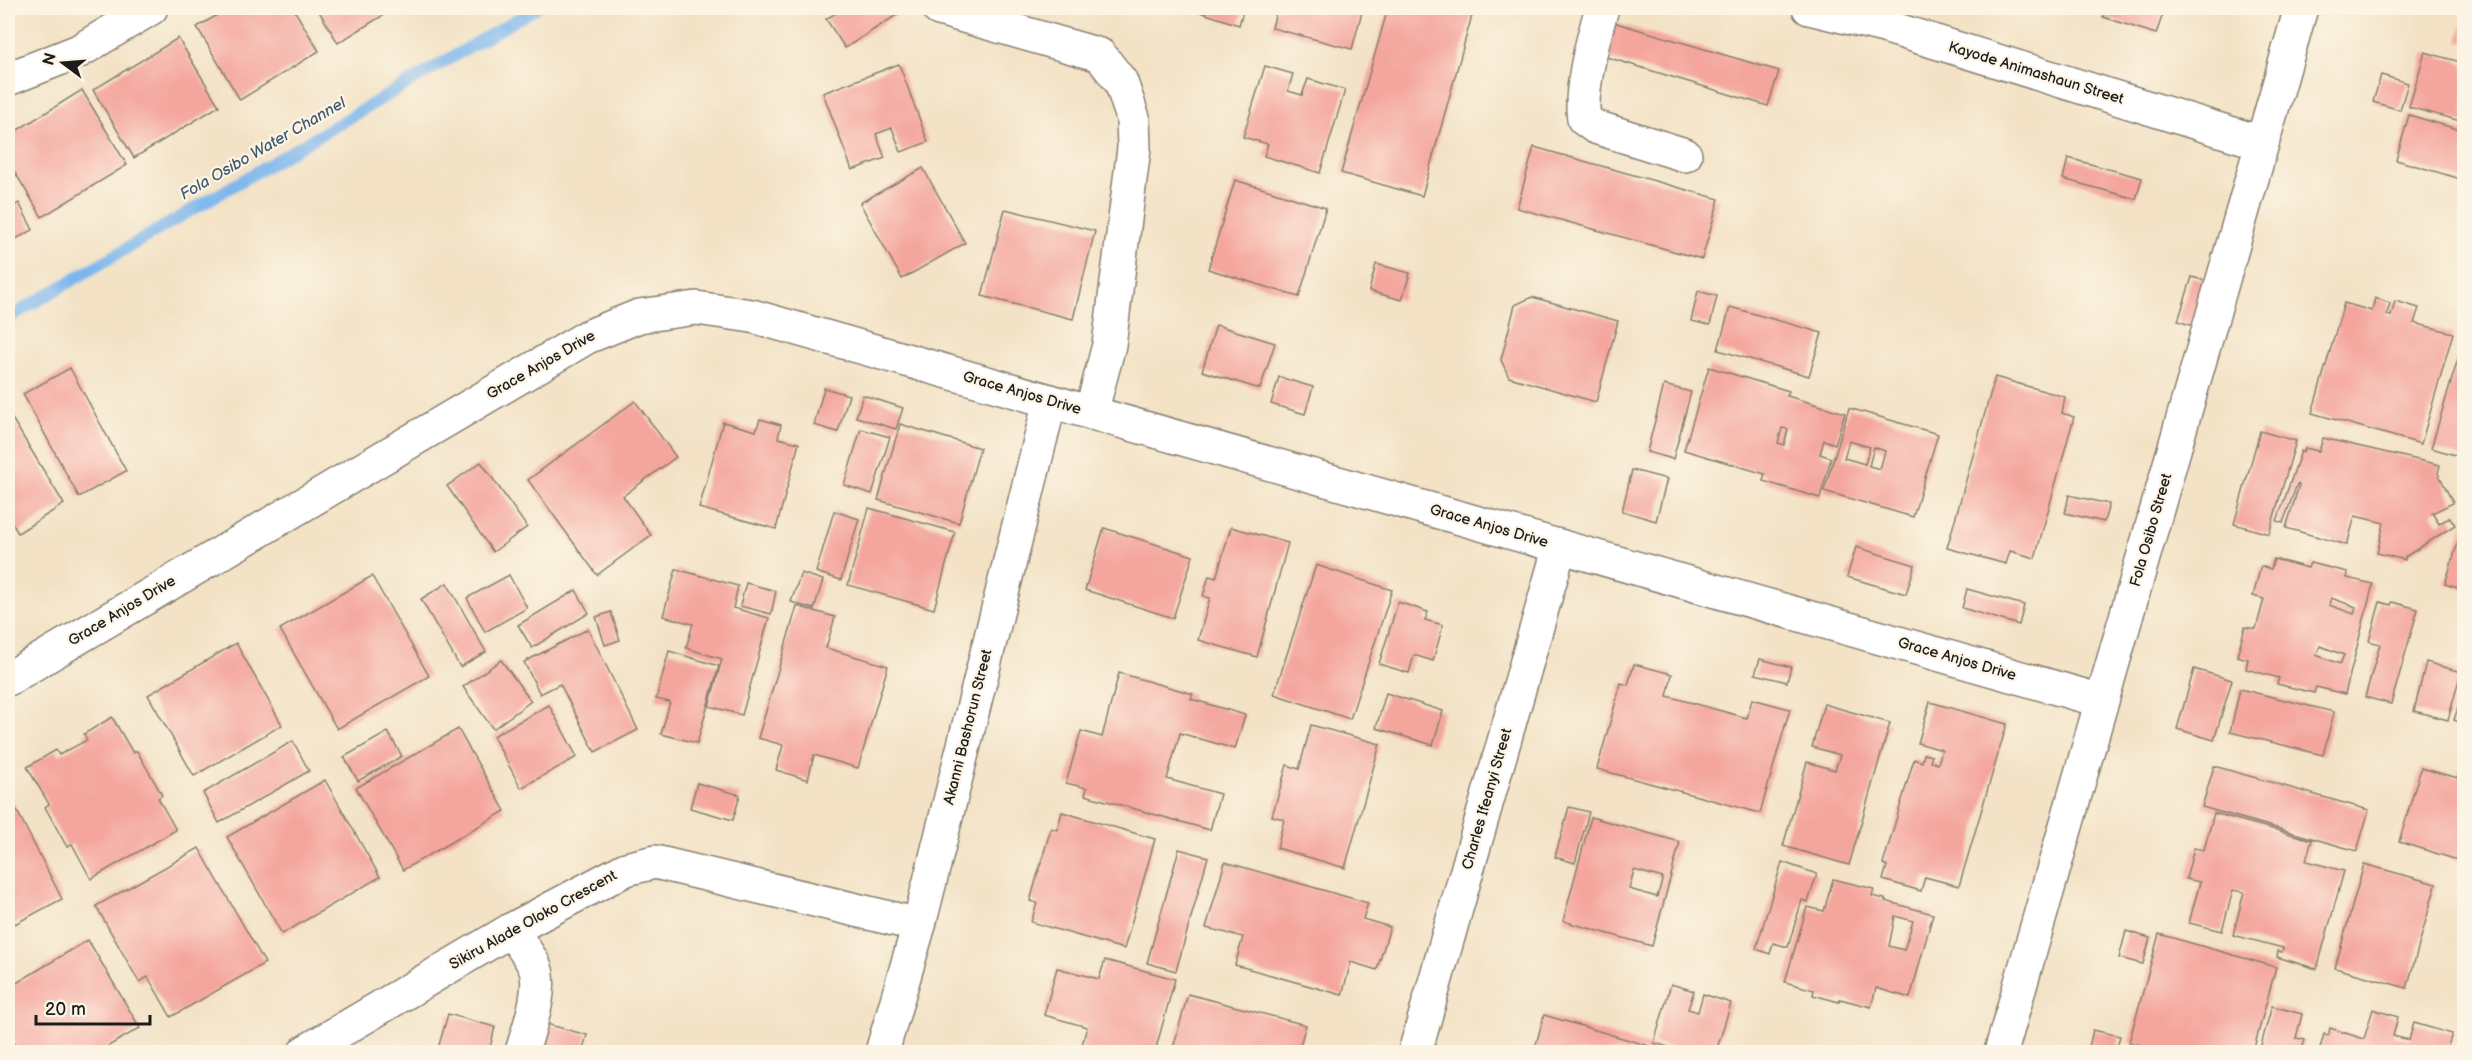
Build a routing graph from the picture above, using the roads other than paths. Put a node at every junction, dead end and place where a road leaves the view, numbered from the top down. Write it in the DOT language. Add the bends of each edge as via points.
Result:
graph roads {
  1 [pos="151,8"];
  2 [pos="1602,8"];
  3 [pos="1809,8"];
  4 [pos="2301,8"];
  5 [pos="939,9"];
  6 [pos="1887,17"];
  7 [pos="8,79"];
  8 [pos="2262,143"];
  9 [pos="1685,155"];
  10 [pos="1050,401"];
  11 [pos="1091,413"];
  12 [pos="1560,546"];
  13 [pos="8,679"];
  14 [pos="2102,701"];
  15 [pos="919,925"];
  16 [pos="511,930"];
  17 [pos="305,1053"];
  18 [pos="522,1053"];
  19 [pos="882,1053"];
  20 [pos="1415,1053"];
  21 [pos="2001,1053"];
  1 -- 7 [label="street" via="79,51"];
  2 -- 9 [label="street" via="1593,40 1584,119 1595,127"];
  3 -- 6 [label="street, Kayode Animashaun Street"];
  4 -- 8 [label="street, Fola Osibo Street"];
  5 -- 11 [label="street" via="1100,55 1121,82 1133,118 1134,148 1109,345"];
  6 -- 8 [label="street, Kayode Animashaun Street"];
  8 -- 14 [label="street, Fola Osibo Street"];
  10 -- 11 [label="street, Grace Anjos Drive"];
  10 -- 13 [label="street, Grace Anjos Drive" via="752,316 696,309 639,316 587,337"];
  10 -- 15 [label="street, Akanni Bashorun Street"];
  11 -- 12 [label="street, Grace Anjos Drive"];
  12 -- 14 [label="street, Grace Anjos Drive"];
  12 -- 20 [label="street, Charles Ifeanyi Street"];
  14 -- 21 [label="street, Fola Osibo Street"];
  15 -- 16 [label="street, Sikiru Alade Oloko Crescent" via="655,862 626,869"];
  15 -- 19 [label="street, Akanni Bashorun Street"];
  16 -- 17 [label="street, Sikiru Alade Oloko Crescent"];
  16 -- 18 [label="street" via="535,966 538,982"];
}
